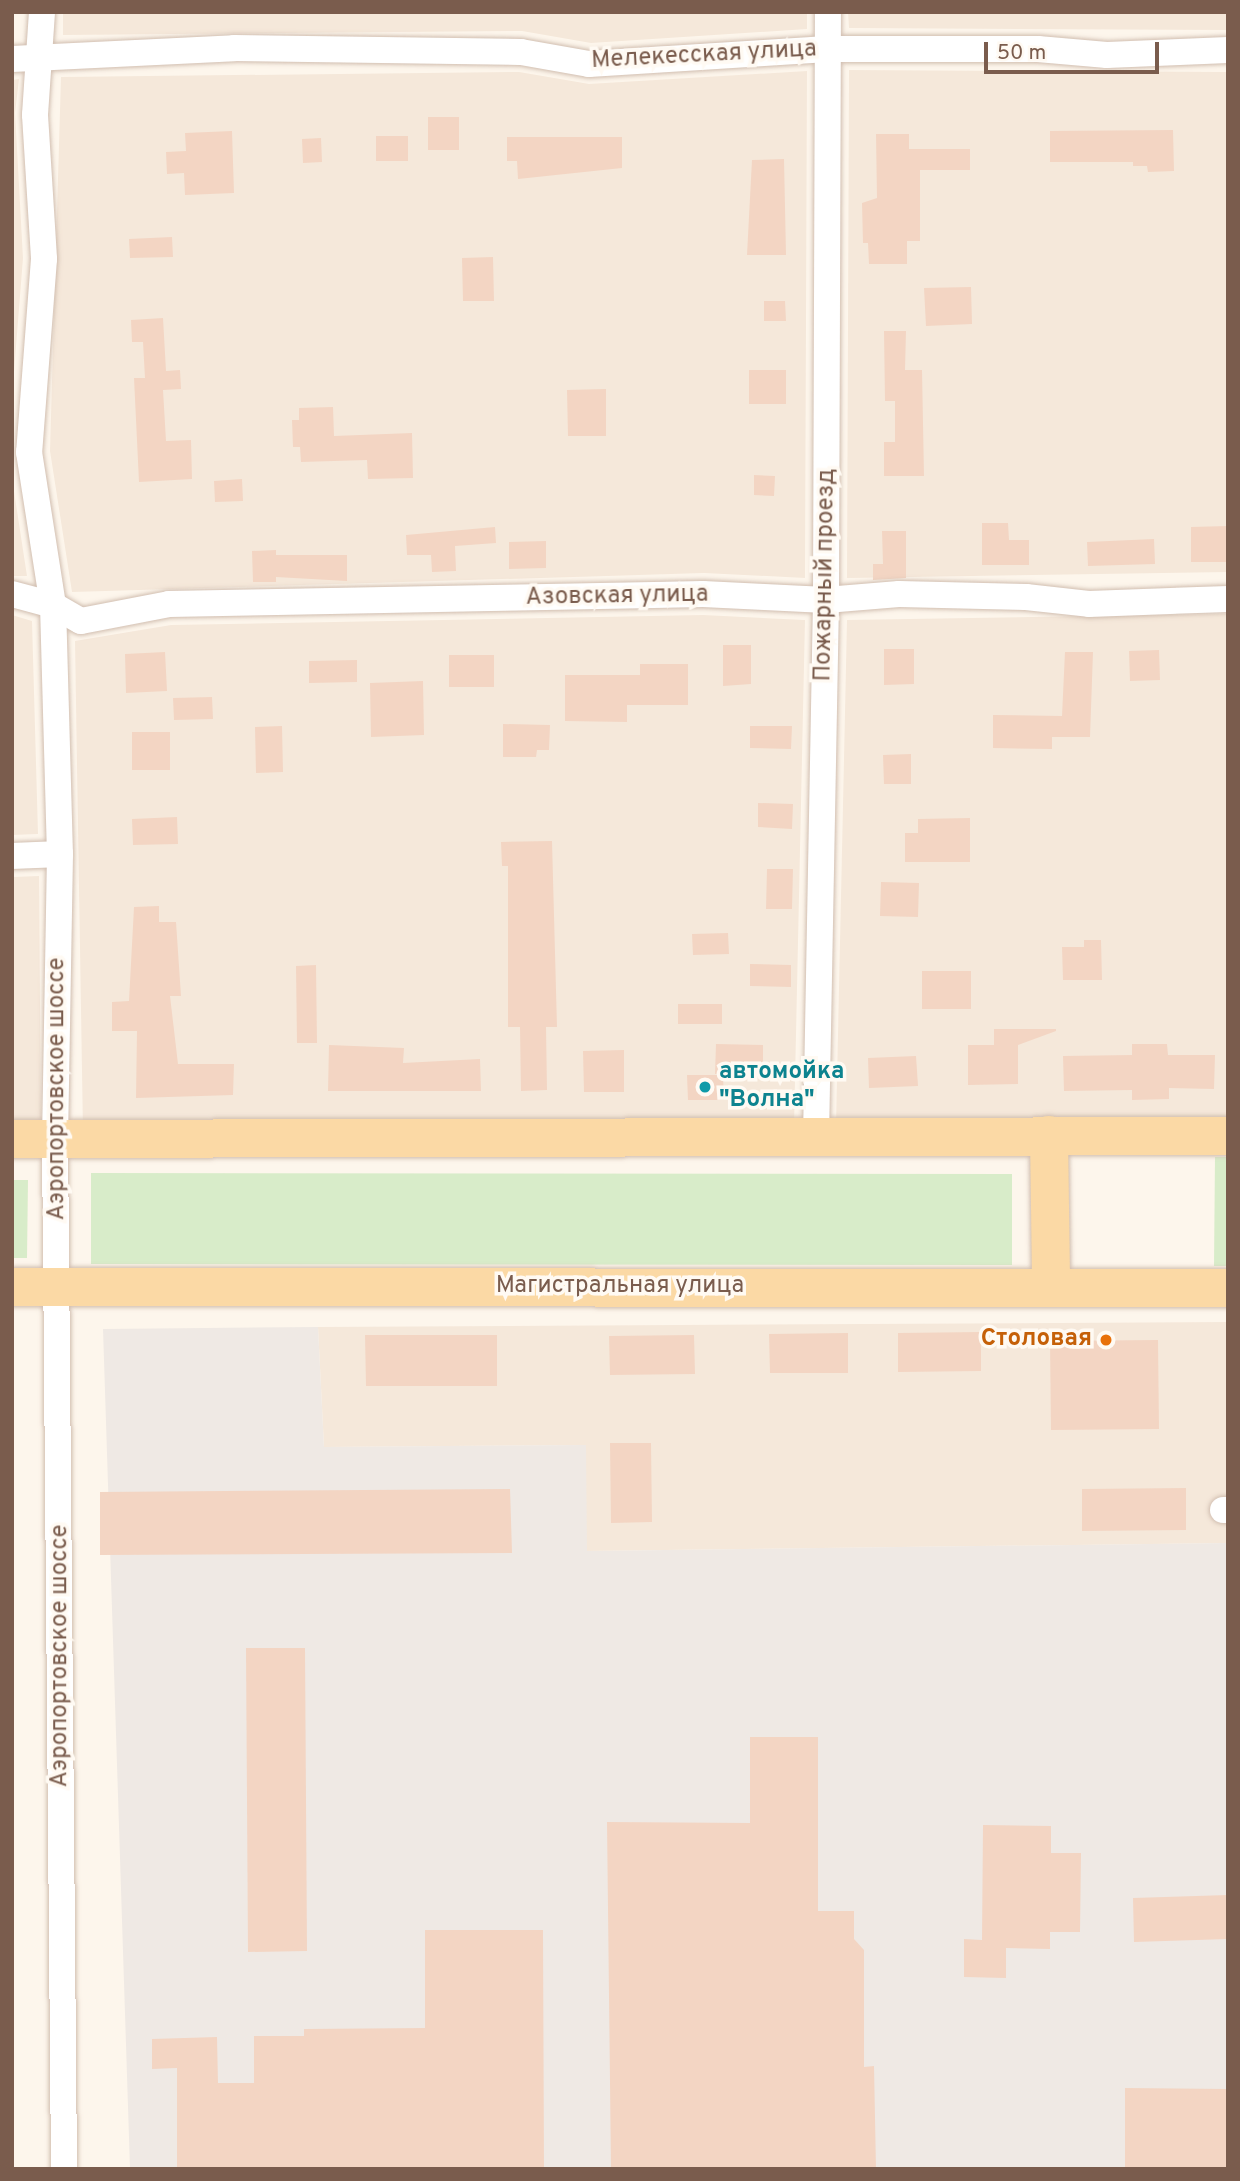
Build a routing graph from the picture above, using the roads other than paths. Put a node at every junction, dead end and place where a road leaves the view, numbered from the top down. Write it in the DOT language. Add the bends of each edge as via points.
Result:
graph roads {
  1 [pos="42,12"];
  2 [pos="828,12"];
  3 [pos="828,49"];
  4 [pos="1228,50"];
  5 [pos="42,57"];
  6 [pos="12,59"];
  7 [pos="12,594"];
  8 [pos="1228,599"];
  9 [pos="826,600"];
  10 [pos="53,605"];
  11 [pos="60,854"];
  12 [pos="12,856"];
  13 [pos="1049,1135"];
  14 [pos="1228,1136"];
  15 [pos="816,1137"];
  16 [pos="55,1138"];
  17 [pos="12,1139"];
  18 [pos="1051,1284"];
  19 [pos="12,1287"];
  20 [pos="59,1287"];
  21 [pos="1228,1288"];
  22 [pos="64,2169"];
  1 -- 5 [label="street, Аэропортовское шоссе"];
  2 -- 3 [label="street, Пожарный проезд"];
  3 -- 4 [label="street, Мелекесская улица" via="1038,49 1107,55"];
  3 -- 5 [label="street, Мелекесская улица" via="589,64 522,52 234,48"];
  3 -- 9 [label="street, Пожарный проезд"];
  5 -- 6 [label="street, Мелекесская улица"];
  5 -- 10 [label="street, Аэропортовское шоссе" via="35,115 44,259 29,452"];
  7 -- 10 [label="street, Азовская улица"];
  8 -- 9 [label="street, Азовская улица" via="1089,604 899,594"];
  9 -- 10 [label="street, Азовская улица" via="703,594 169,604 81,621"];
  9 -- 15 [label="street, Пожарный проезд"];
  10 -- 11 [label="street, Аэропортовское шоссе"];
  11 -- 12 [label="street"];
  11 -- 16 [label="street, Аэропортовское шоссе"];
  13 -- 14 [label="main road"];
  13 -- 15 [label="main road"];
  13 -- 18 [label="main road"];
  15 -- 16 [label="main road"];
  16 -- 17 [label="main road"];
  16 -- 20 [label="street, Аэропортовское шоссе"];
  18 -- 20 [label="main road, Магистральная улица"];
  18 -- 21 [label="main road, Магистральная улица"];
  19 -- 20 [label="main road, Магистральная улица"];
  20 -- 22 [label="street, Аэропортовское шоссе"];
}
